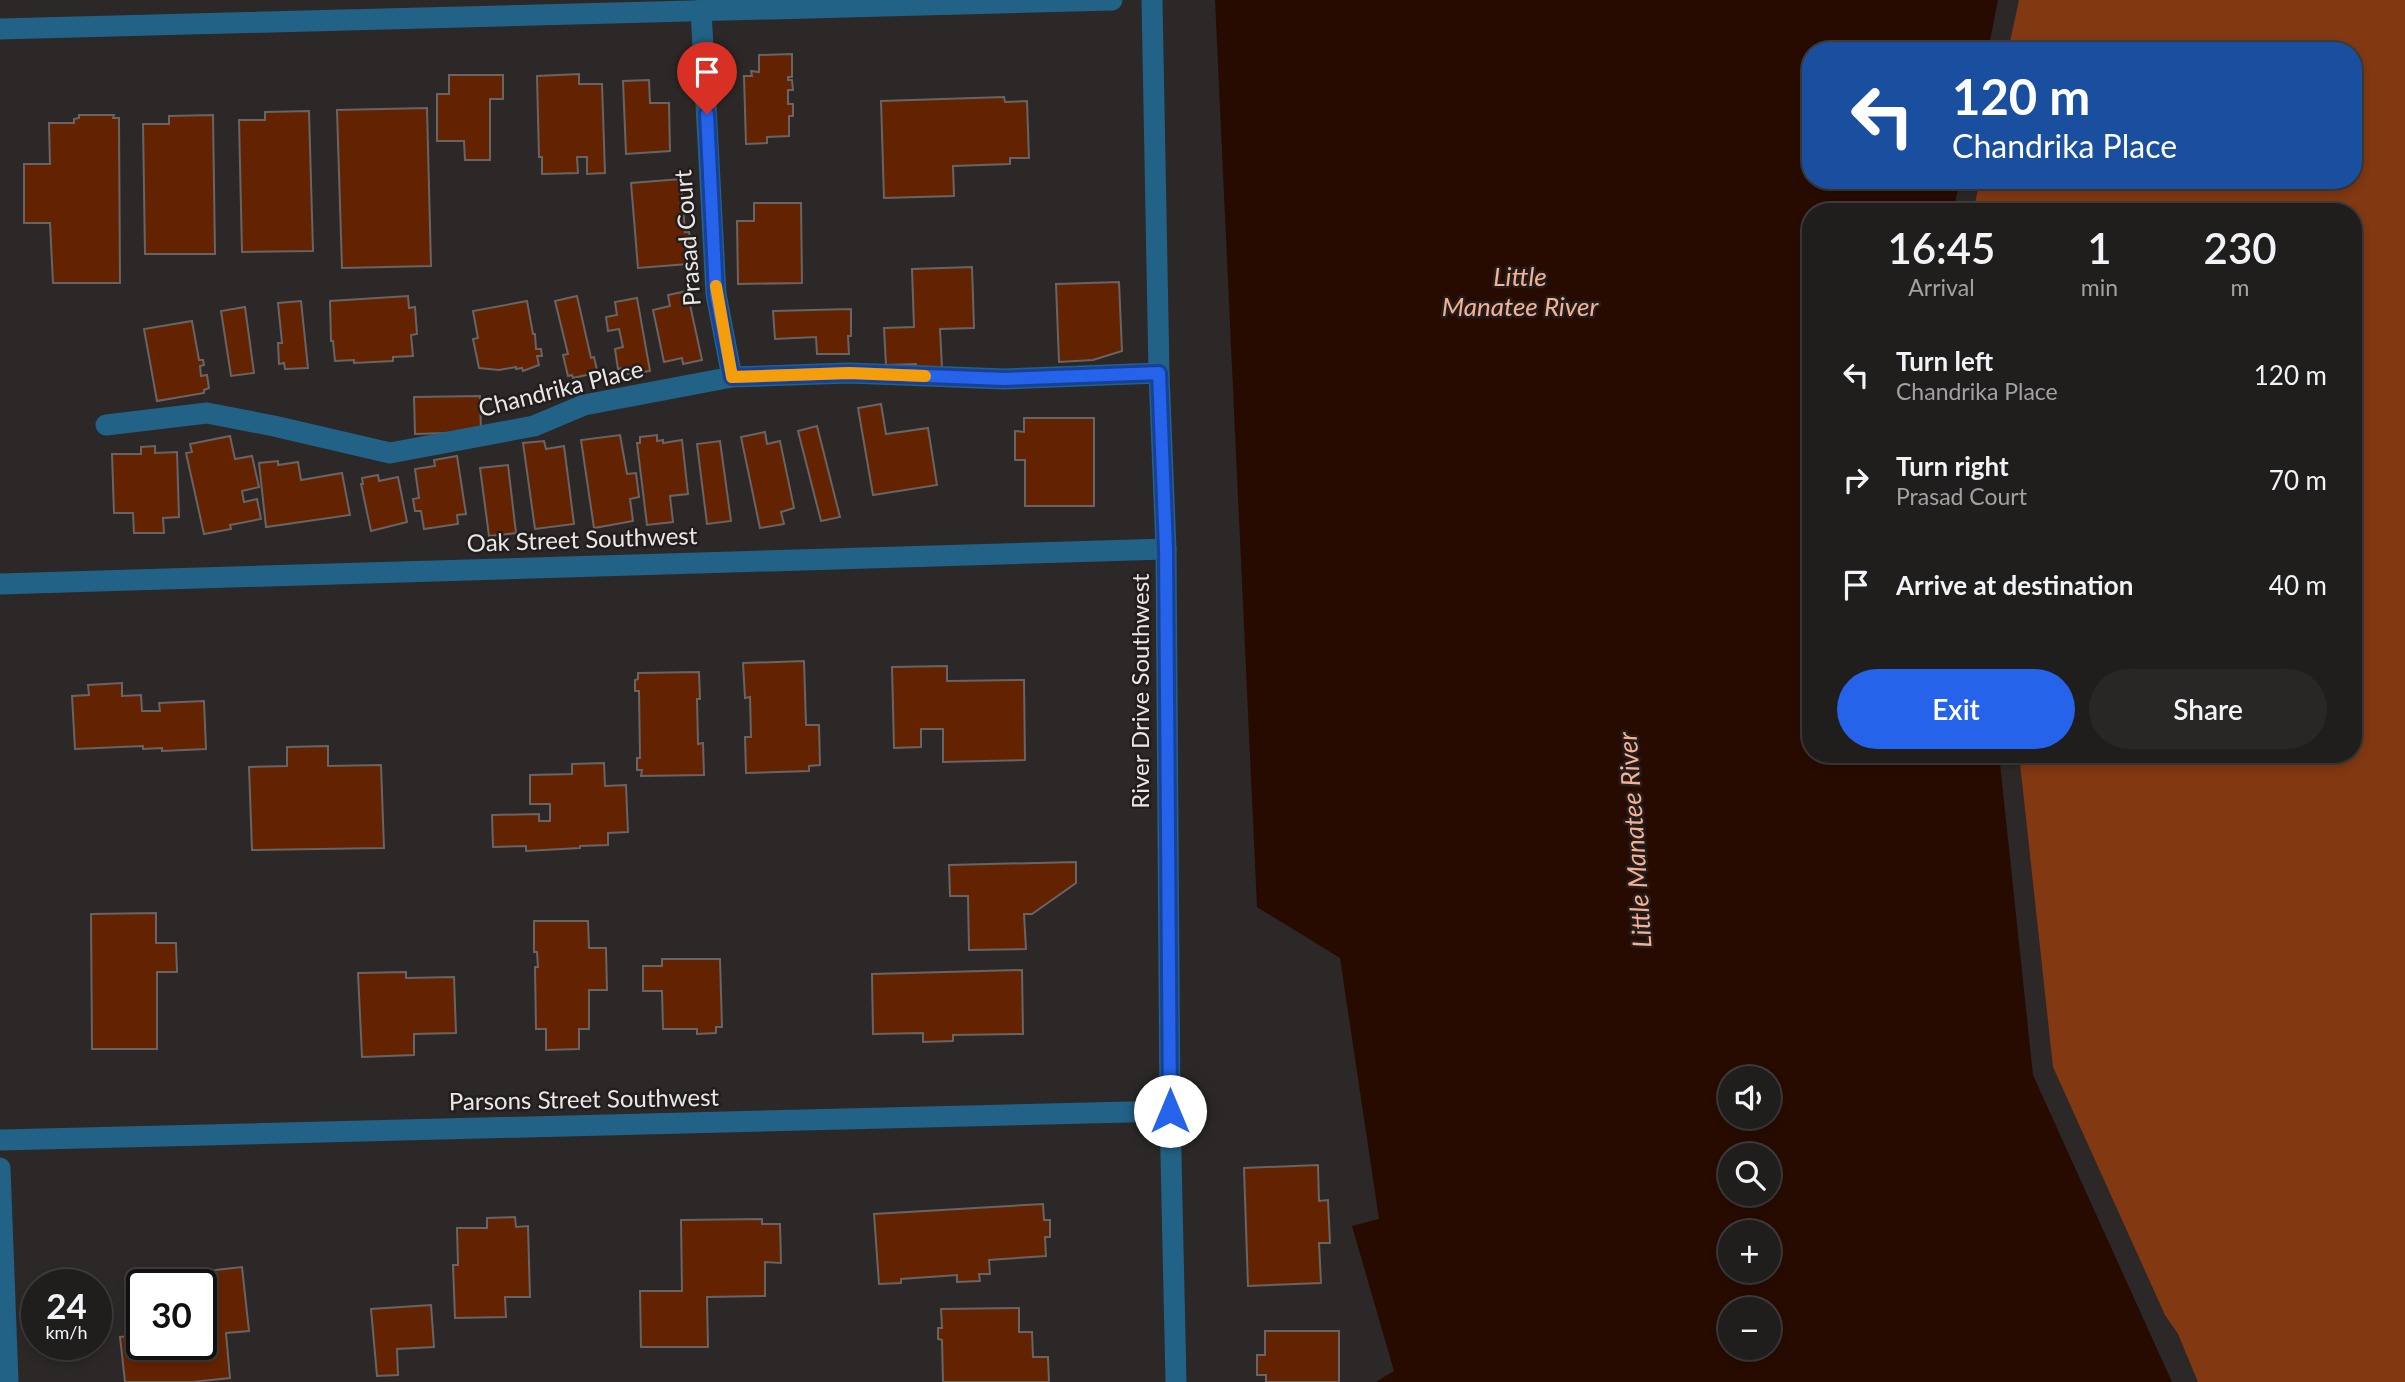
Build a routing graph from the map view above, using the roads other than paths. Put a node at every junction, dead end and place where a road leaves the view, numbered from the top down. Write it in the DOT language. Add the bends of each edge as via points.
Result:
graph roads {
  1 [pos="1112,0"];
  2 [pos="1152,0"];
  3 [pos="701,10"];
  4 [pos="0,29"];
  5 [pos="1159,373"];
  6 [pos="732,377"];
  7 [pos="106,425"];
  8 [pos="1166,549"];
  9 [pos="0,584"];
  10 [pos="1170,1111"];
  11 [pos="0,1140"];
  12 [pos="0,1168"];
  13 [pos="8,1382"];
  14 [pos="1176,1382"];
  1 -- 3 [label="street"];
  2 -- 5 [label="street, River Drive Southwest"];
  3 -- 4 [label="street"];
  3 -- 6 [label="street, Prasad Court" via="716,294"];
  5 -- 6 [label="street, Chandrika Place" via="1004,379 849,373"];
  5 -- 8 [label="street, River Drive Southwest"];
  6 -- 7 [label="street, Chandrika Place" via="584,405 534,426 390,453 207,414"];
  8 -- 9 [label="street, Oak Street Southwest"];
  8 -- 10 [label="street, River Drive Southwest"];
  10 -- 11 [label="street, Parsons Street Southwest"];
  10 -- 14 [label="street, River Drive Southwest"];
  12 -- 13 [label="street"];
}
